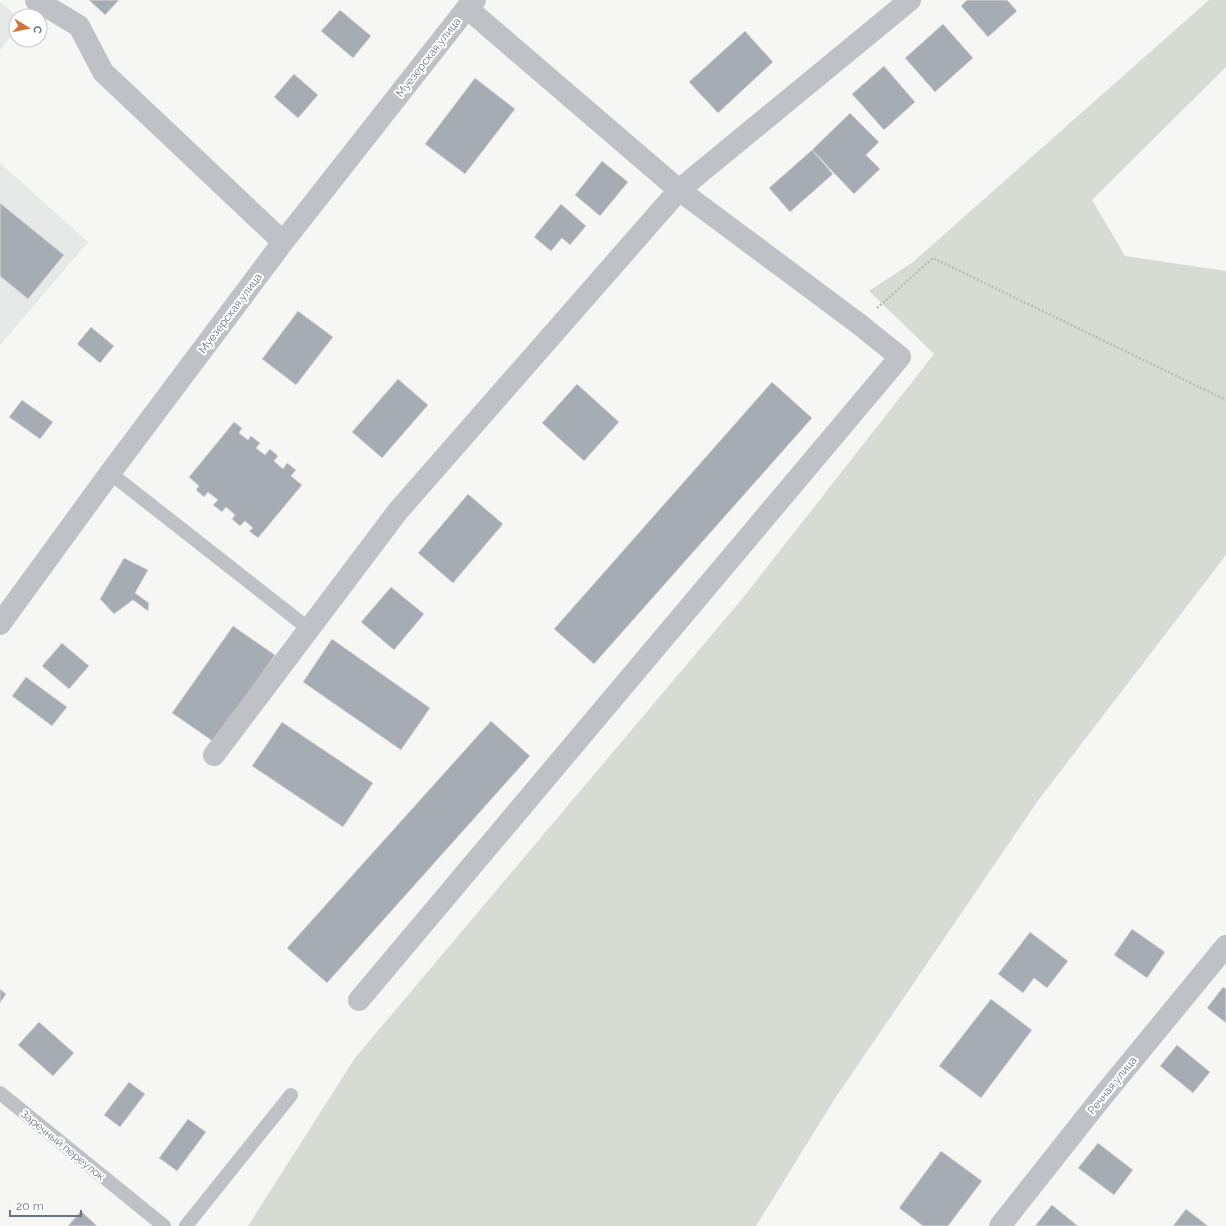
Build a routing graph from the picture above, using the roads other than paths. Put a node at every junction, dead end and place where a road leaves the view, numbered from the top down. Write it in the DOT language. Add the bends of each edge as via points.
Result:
graph roads {
  1 [pos="36,0"];
  2 [pos="910,0"];
  3 [pos="471,4"];
  4 [pos="679,190"];
  5 [pos="283,242"];
  6 [pos="110,473"];
  7 [pos="0,624"];
  8 [pos="309,629"];
  9 [pos="214,755"];
  10 [pos="1226,946"];
  11 [pos="359,1000"];
  12 [pos="0,1093"];
  13 [pos="291,1095"];
  14 [pos="164,1226"];
  15 [pos="186,1226"];
  16 [pos="1000,1226"];
  1 -- 5 [label="street" via="79,26 103,72"];
  2 -- 4 [label="street"];
  3 -- 4 [label="street"];
  3 -- 5 [label="street, Муезерская улица"];
  4 -- 8 [label="street" via="398,511"];
  4 -- 11 [label="street" via="900,357"];
  5 -- 6 [label="street, Муезерская улица"];
  6 -- 7 [label="street, Муезерская улица"];
  6 -- 8 [label="lane"];
  8 -- 9 [label="street"];
  10 -- 16 [label="street, Речная улица"];
  12 -- 14 [label="lane, Заречный переулок"];
  13 -- 15 [label="lane"];
}
